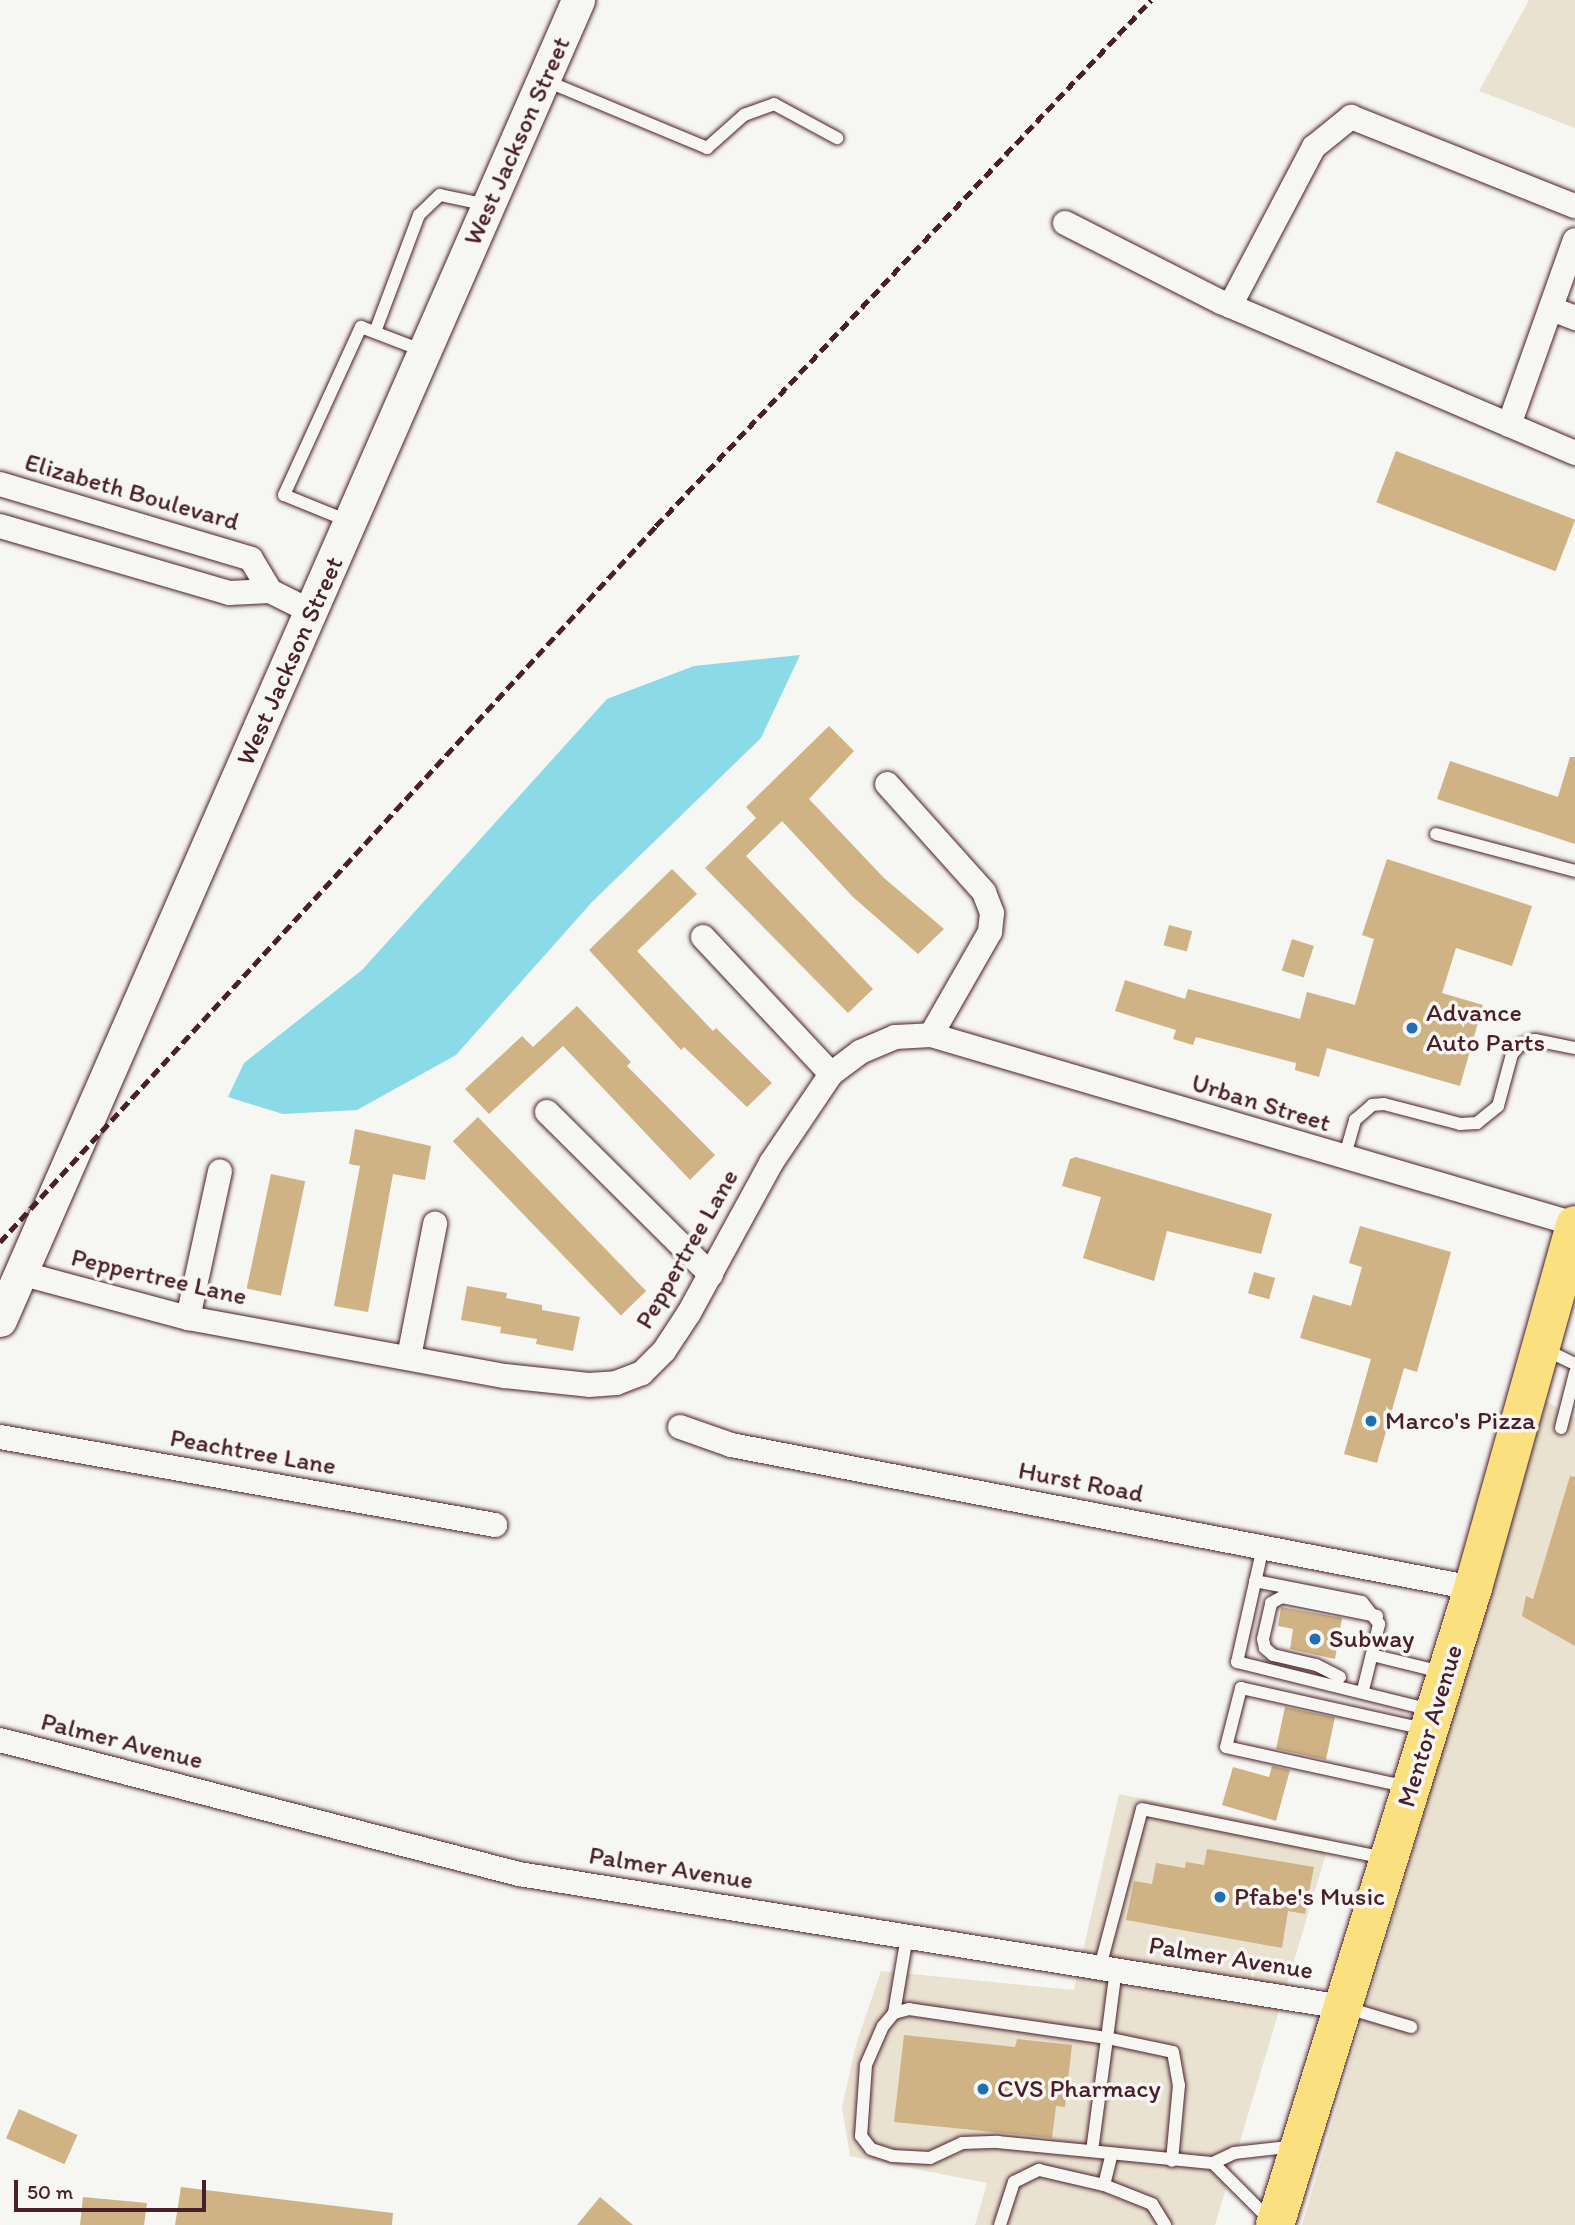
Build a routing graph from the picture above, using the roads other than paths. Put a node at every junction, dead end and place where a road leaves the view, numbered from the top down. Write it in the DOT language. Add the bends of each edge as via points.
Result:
graph roads {
  1 [pos="578,0"];
  2 [pos="543,80"];
  3 [pos="837,138"];
  4 [pos="488,205"];
  5 [pos="1575,206"];
  6 [pos="1065,223"];
  7 [pos="1575,240"];
  8 [pos="1230,306"];
  9 [pos="1564,313"];
  10 [pos="375,332"];
  11 [pos="425,352"];
  12 [pos="1509,425"];
  13 [pos="1575,453"];
  14 [pos="0,484"];
  15 [pos="351,523"];
  16 [pos="0,526"];
  17 [pos="270,591"];
  18 [pos="312,612"];
  19 [pos="887,784"];
  20 [pos="1436,834"];
  21 [pos="1575,871"];
  22 [pos="703,937"];
  23 [pos="931,1035"];
  24 [pos="1575,1048"];
  25 [pos="831,1074"];
  26 [pos="547,1112"];
  27 [pos="1344,1159"];
  28 [pos="220,1171"];
  29 [pos="435,1224"];
  30 [pos="1575,1224"];
  31 [pos="20,1273"];
  32 [pos="711,1275"];
  33 [pos="188,1318"];
  34 [pos="0,1320"];
  35 [pos="1540,1347"];
  36 [pos="408,1357"];
  37 [pos="1575,1364"];
  38 [pos="1575,1373"];
  39 [pos="680,1427"];
  40 [pos="1561,1428"];
  41 [pos="0,1437"];
  42 [pos="495,1525"];
  43 [pos="1263,1547"];
  44 [pos="1255,1581"];
  45 [pos="1473,1588"];
  46 [pos="1377,1616"];
  47 [pos="1372,1655"];
  48 [pos="1446,1673"];
  49 [pos="1363,1690"];
  50 [pos="1431,1720"];
  51 [pos="0,1740"];
  52 [pos="1411,1788"];
  53 [pos="1389,1858"];
  54 [pos="906,1936"];
  55 [pos="1108,1968"];
  56 [pos="1343,2007"];
  57 [pos="894,2013"];
  58 [pos="1410,2027"];
  59 [pos="1107,2038"];
  60 [pos="1299,2146"];
  61 [pos="1092,2151"];
  62 [pos="1112,2154"];
  63 [pos="1172,2161"];
  64 [pos="1213,2163"];
  65 [pos="1104,2185"];
  66 [pos="1000,2225"];
  67 [pos="1166,2225"];
  68 [pos="1275,2225"];
  1 -- 2 [label="street, West Jackson Street"];
  2 -- 3 [label="lane" via="707,148 744,115 774,104"];
  2 -- 4 [label="street, West Jackson Street"];
  4 -- 10 [label="lane" via="440,195 419,215"];
  4 -- 11 [label="street, West Jackson Street"];
  5 -- 8 [label="street" via="1351,117 1314,147"];
  6 -- 8 [label="street"];
  7 -- 9 [label="street"];
  8 -- 12 [label="street"];
  9 -- 12 [label="street"];
  10 -- 11 [label="lane"];
  10 -- 15 [label="lane" via="361,327 284,495"];
  11 -- 15 [label="street, West Jackson Street"];
  12 -- 13 [label="street"];
  14 -- 17 [label="street, Elizabeth Boulevard" via="251,559"];
  15 -- 18 [label="street, West Jackson Street"];
  16 -- 17 [label="street" via="229,593"];
  17 -- 18 [label="street"];
  18 -- 31 [label="street, West Jackson Street"];
  19 -- 23 [label="street" via="984,892 992,913 990,932"];
  20 -- 21 [label="lane"];
  22 -- 25 [label="street"];
  23 -- 25 [label="street, Peppertree Lane" via="895,1037 860,1052"];
  23 -- 27 [label="street, Urban Street"];
  24 -- 27 [label="lane" via="1535,1040 1519,1046 1512,1054 1498,1107 1477,1123 1460,1124 1384,1104 1372,1105 1355,1120"];
  25 -- 32 [label="street, Peppertree Lane" via="771,1163"];
  26 -- 32 [label="street"];
  27 -- 30 [label="street, Urban Street"];
  28 -- 33 [label="street"];
  29 -- 36 [label="street"];
  30 -- 35 [label="main road, Mentor Avenue"];
  31 -- 33 [label="street, Peppertree Lane"];
  31 -- 34 [label="street, West Jackson Street"];
  32 -- 36 [label="street, Peppertree Lane" via="664,1351 642,1373 616,1383 566,1384"];
  33 -- 36 [label="street, Peppertree Lane"];
  35 -- 37 [label="lane"];
  35 -- 45 [label="main road, Mentor Avenue"];
  38 -- 40 [label="lane"];
  39 -- 43 [label="street, Hurst Road" via="731,1445"];
  41 -- 42 [label="street, Peachtree Lane"];
  43 -- 44 [label="lane"];
  43 -- 45 [label="street, Hurst Road"];
  44 -- 46 [label="lane" via="1363,1602"];
  44 -- 49 [label="lane" via="1237,1662"];
  45 -- 48 [label="main road, Mentor Avenue"];
  46 -- 47 [label="lane"];
  46 -- 49 [label="lane" via="1282,1597 1271,1603 1263,1639 1273,1655 1316,1665 1330,1675 1354,1680"];
  47 -- 48 [label="lane"];
  47 -- 49 [label="lane"];
  48 -- 50 [label="main road, Mentor Avenue"];
  49 -- 50 [label="lane"];
  50 -- 52 [label="main road, Mentor Avenue"];
  50 -- 52 [label="lane" via="1241,1688 1226,1747"];
  51 -- 54 [label="street, Palmer Avenue" via="519,1874"];
  52 -- 53 [label="main road, Mentor Avenue"];
  53 -- 55 [label="lane" via="1142,1809"];
  53 -- 56 [label="main road, Mentor Avenue"];
  54 -- 55 [label="street, Palmer Avenue"];
  54 -- 57 [label="lane"];
  55 -- 56 [label="street, Palmer Avenue"];
  55 -- 59 [label="lane"];
  56 -- 58 [label="lane"];
  56 -- 60 [label="main road, Mentor Avenue"];
  57 -- 59 [label="lane" via="909,2009"];
  57 -- 61 [label="lane" via="883,2026 866,2065 861,2136 871,2149 892,2156 930,2158 962,2143"];
  59 -- 61 [label="lane"];
  59 -- 63 [label="lane" via="1173,2052 1179,2085"];
  60 -- 64 [label="lane" via="1234,2153"];
  60 -- 68 [label="main road, Mentor Avenue"];
  61 -- 62 [label="lane"];
  62 -- 63 [label="lane"];
  62 -- 65 [label="lane"];
  63 -- 64 [label="lane"];
  64 -- 68 [label="lane"];
  65 -- 66 [label="lane" via="1040,2170 1014,2182"];
  65 -- 67 [label="lane" via="1152,2204"];
}
